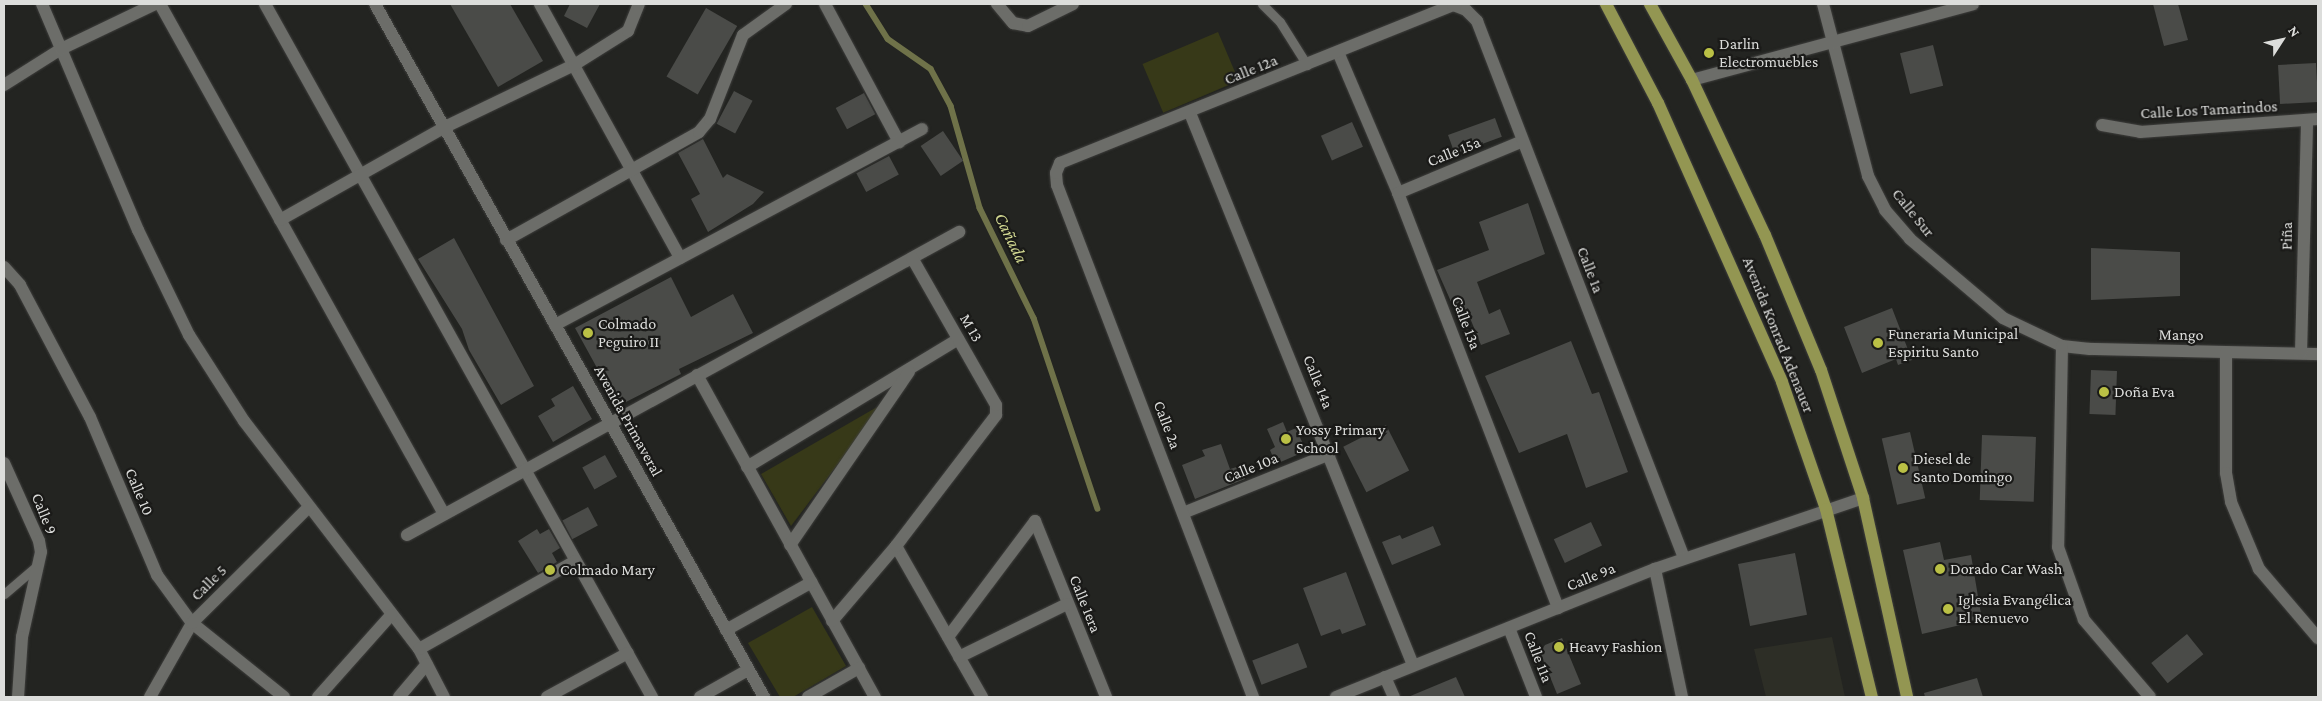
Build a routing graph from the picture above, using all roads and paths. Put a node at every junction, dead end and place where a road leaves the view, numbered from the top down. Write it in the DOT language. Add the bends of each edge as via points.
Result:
graph roads {
  1 [pos="42,4"];
  2 [pos="155,4"];
  3 [pos="160,4"];
  4 [pos="265,4"];
  5 [pos="375,4"];
  6 [pos="639,4"];
  7 [pos="786,4"];
  8 [pos="825,4"];
  9 [pos="997,4"];
  10 [pos="1073,4"];
  11 [pos="1262,4"];
  12 [pos="1606,4"];
  13 [pos="1650,4"];
  14 [pos="1824,4"];
  15 [pos="1973,4"];
  16 [pos="542,5"];
  17 [pos="1453,5"];
  18 [pos="1833,42"];
  19 [pos="61,50"];
  20 [pos="1338,52"];
  21 [pos="574,65"];
  22 [pos="1307,65"];
  23 [pos="1692,80"];
  24 [pos="4,86"];
  25 [pos="1190,113"];
  26 [pos="2312,120"];
  27 [pos="2102,125"];
  28 [pos="445,127"];
  29 [pos="922,129"];
  30 [pos="1523,141"];
  31 [pos="899,142"];
  32 [pos="1060,163"];
  33 [pos="630,171"];
  34 [pos="358,174"];
  35 [pos="1398,192"];
  36 [pos="280,220"];
  37 [pos="959,232"];
  38 [pos="506,240"];
  39 [pos="680,258"];
  40 [pos="912,258"];
  41 [pos="4,267"];
  42 [pos="555,325"];
  43 [pos="958,339"];
  44 [pos="2062,346"];
  45 [pos="2226,352"];
  46 [pos="2301,354"];
  47 [pos="2318,354"];
  48 [pos="912,368"];
  49 [pos="697,375"];
  50 [pos="610,423"];
  51 [pos="1330,454"];
  52 [pos="4,463"];
  53 [pos="747,467"];
  54 [pos="524,470"];
  55 [pos="1863,498"];
  56 [pos="309,507"];
  57 [pos="1826,509"];
  58 [pos="1183,513"];
  59 [pos="444,514"];
  60 [pos="407,535"];
  61 [pos="790,545"];
  62 [pos="896,546"];
  63 [pos="1684,558"];
  64 [pos="575,561"];
  65 [pos="40,564"];
  66 [pos="1655,569"];
  67 [pos="812,582"];
  68 [pos="4,594"];
  69 [pos="1067,604"];
  70 [pos="1558,608"];
  71 [pos="391,615"];
  72 [pos="832,621"];
  73 [pos="192,623"];
  74 [pos="1509,628"];
  75 [pos="726,630"];
  76 [pos="948,637"];
  77 [pos="2318,638"];
  78 [pos="419,649"];
  79 [pos="628,653"];
  80 [pos="959,657"];
  81 [pos="427,664"];
  82 [pos="1413,665"];
  83 [pos="859,668"];
  84 [pos="748,670"];
  85 [pos="1385,676"];
  86 [pos="18,697"];
  87 [pos="150,697"];
  88 [pos="284,697"];
  89 [pos="318,697"];
  90 [pos="399,697"];
  91 [pos="444,697"];
  92 [pos="547,697"];
  93 [pos="652,697"];
  94 [pos="700,697"];
  95 [pos="764,697"];
  96 [pos="808,697"];
  97 [pos="875,697"];
  98 [pos="982,697"];
  99 [pos="1106,697"];
  100 [pos="1253,697"];
  101 [pos="1336,697"];
  102 [pos="1394,697"];
  103 [pos="1536,697"];
  104 [pos="1682,697"];
  105 [pos="1872,697"];
  106 [pos="1906,697"];
  107 [pos="2150,697"];
  1 -- 19 [label="street"];
  2 -- 19 [label="street"];
  3 -- 36 [label="street"];
  4 -- 34 [label="street"];
  5 -- 28 [label="street, Avenida Primaveral"];
  6 -- 21 [label="street" via="628,31"];
  7 -- 33 [label="street" via="743,35 710,120 699,132"];
  8 -- 31 [label="street"];
  9 -- 10 [label="street" via="1013,23 1028,26"];
  11 -- 22 [label="lane" via="1280,22"];
  12 -- 57 [label="main road, Avenida Konrad Adenauer" via="1658,102 1727,253 1782,382"];
  13 -- 23 [label="main road, Avenida Konrad Adenauer"];
  14 -- 18 [label="street, Calle Sur"];
  15 -- 18 [label="street"];
  16 -- 21 [label="street"];
  17 -- 20 [label="street, Calle 12a"];
  17 -- 30 [label="street, Calle 1a" via="1466,10 1477,21"];
  18 -- 23 [label="street"];
  18 -- 44 [label="street, Calle Sur" via="1868,176 1885,210 1910,239 2003,318"];
  19 -- 24 [label="street"];
  19 -- 56 [label="street" via="138,230 189,335 244,421"];
  20 -- 22 [label="street, Calle 12a"];
  20 -- 35 [label="street, Calle 13a"];
  21 -- 28 [label="street"];
  21 -- 33 [label="street"];
  22 -- 25 [label="street, Calle 12a"];
  23 -- 55 [label="main road, Avenida Konrad Adenauer" via="1765,235 1821,370"];
  25 -- 32 [label="street, Calle 12a"];
  25 -- 51 [label="street, Calle 14a"];
  26 -- 27 [label="street, Calle Los Tamarindos" via="2140,132"];
  26 -- 46 [label="street, Piña"];
  28 -- 34 [label="street"];
  28 -- 38 [label="street, Avenida Primaveral"];
  29 -- 31 [label="street"];
  30 -- 35 [label="street, Calle 15a"];
  30 -- 63 [label="street, Calle 1a"];
  31 -- 39 [label="street"];
  32 -- 58 [label="street, Calle 2a" via="1057,185"];
  33 -- 38 [label="street"];
  33 -- 39 [label="street"];
  34 -- 36 [label="street"];
  34 -- 54 [label="street"];
  35 -- 70 [label="street, Calle 13a"];
  36 -- 59 [label="street"];
  37 -- 40 [label="street"];
  38 -- 42 [label="street, Avenida Primaveral"];
  39 -- 42 [label="street"];
  40 -- 43 [label="street, M 13"];
  40 -- 49 [label="street"];
  41 -- 73 [label="street, Calle 10" via="20,285 90,417 157,575"];
  42 -- 50 [label="street, Avenida Primaveral"];
  43 -- 48 [label="street"];
  43 -- 62 [label="street, M 13" via="996,405 996,415"];
  44 -- 45 [label="street, Mango"];
  44 -- 107 [label="street" via="2058,547 2084,620"];
  45 -- 46 [label="street, Mango"];
  45 -- 77 [label="street" via="2226,473 2231,502 2259,569"];
  46 -- 47 [label="street, Mango"];
  48 -- 53 [label="street"];
  48 -- 61 [label="street"];
  49 -- 50 [label="street"];
  49 -- 53 [label="street"];
  50 -- 54 [label="street"];
  50 -- 75 [label="street, Avenida Primaveral"];
  51 -- 58 [label="street, Calle 10a"];
  51 -- 82 [label="street, Calle 14a"];
  52 -- 65 [label="street, Calle 9" via="39,541"];
  53 -- 61 [label="street"];
  54 -- 59 [label="street"];
  54 -- 64 [label="street"];
  55 -- 57 [label="street, Calle 9a"];
  55 -- 106 [label="main road, Avenida Konrad Adenauer"];
  56 -- 71 [label="street"];
  56 -- 73 [label="street, Calle 5"];
  57 -- 63 [label="street, Calle 9a"];
  57 -- 105 [label="main road, Avenida Konrad Adenauer"];
  58 -- 100 [label="street, Calle 2a"];
  59 -- 60 [label="street"];
  61 -- 67 [label="street"];
  62 -- 72 [label="street"];
  62 -- 76 [label="street"];
  63 -- 66 [label="street, Calle 9a"];
  64 -- 78 [label="street"];
  64 -- 79 [label="street"];
  65 -- 68 [label="lane"];
  65 -- 86 [label="street, Calle 9" via="22,637"];
  66 -- 70 [label="street, Calle 9a"];
  66 -- 104 [label="street"];
  67 -- 72 [label="street"];
  67 -- 75 [label="street"];
  69 -- 76 [label="street, Calle 1era" via="1037,522 1032,522"];
  69 -- 80 [label="street"];
  69 -- 99 [label="street, Calle 1era"];
  70 -- 74 [label="street, Calle 9a"];
  71 -- 78 [label="street"];
  71 -- 89 [label="street"];
  72 -- 83 [label="street"];
  73 -- 87 [label="street, Calle 5"];
  73 -- 88 [label="street, Calle 10"];
  74 -- 82 [label="street, Calle 9a"];
  74 -- 103 [label="street, Calle 11a"];
  75 -- 84 [label="street, Avenida Primaveral"];
  76 -- 80 [label="street"];
  78 -- 81 [label="street"];
  79 -- 92 [label="street"];
  79 -- 93 [label="street"];
  80 -- 98 [label="street"];
  81 -- 90 [label="street"];
  81 -- 91 [label="street"];
  82 -- 85 [label="street, Calle 9a"];
  83 -- 96 [label="street"];
  83 -- 97 [label="street"];
  84 -- 94 [label="street"];
  84 -- 95 [label="street, Avenida Primaveral"];
  85 -- 101 [label="street, Calle 9a"];
  85 -- 102 [label="street"];
}
